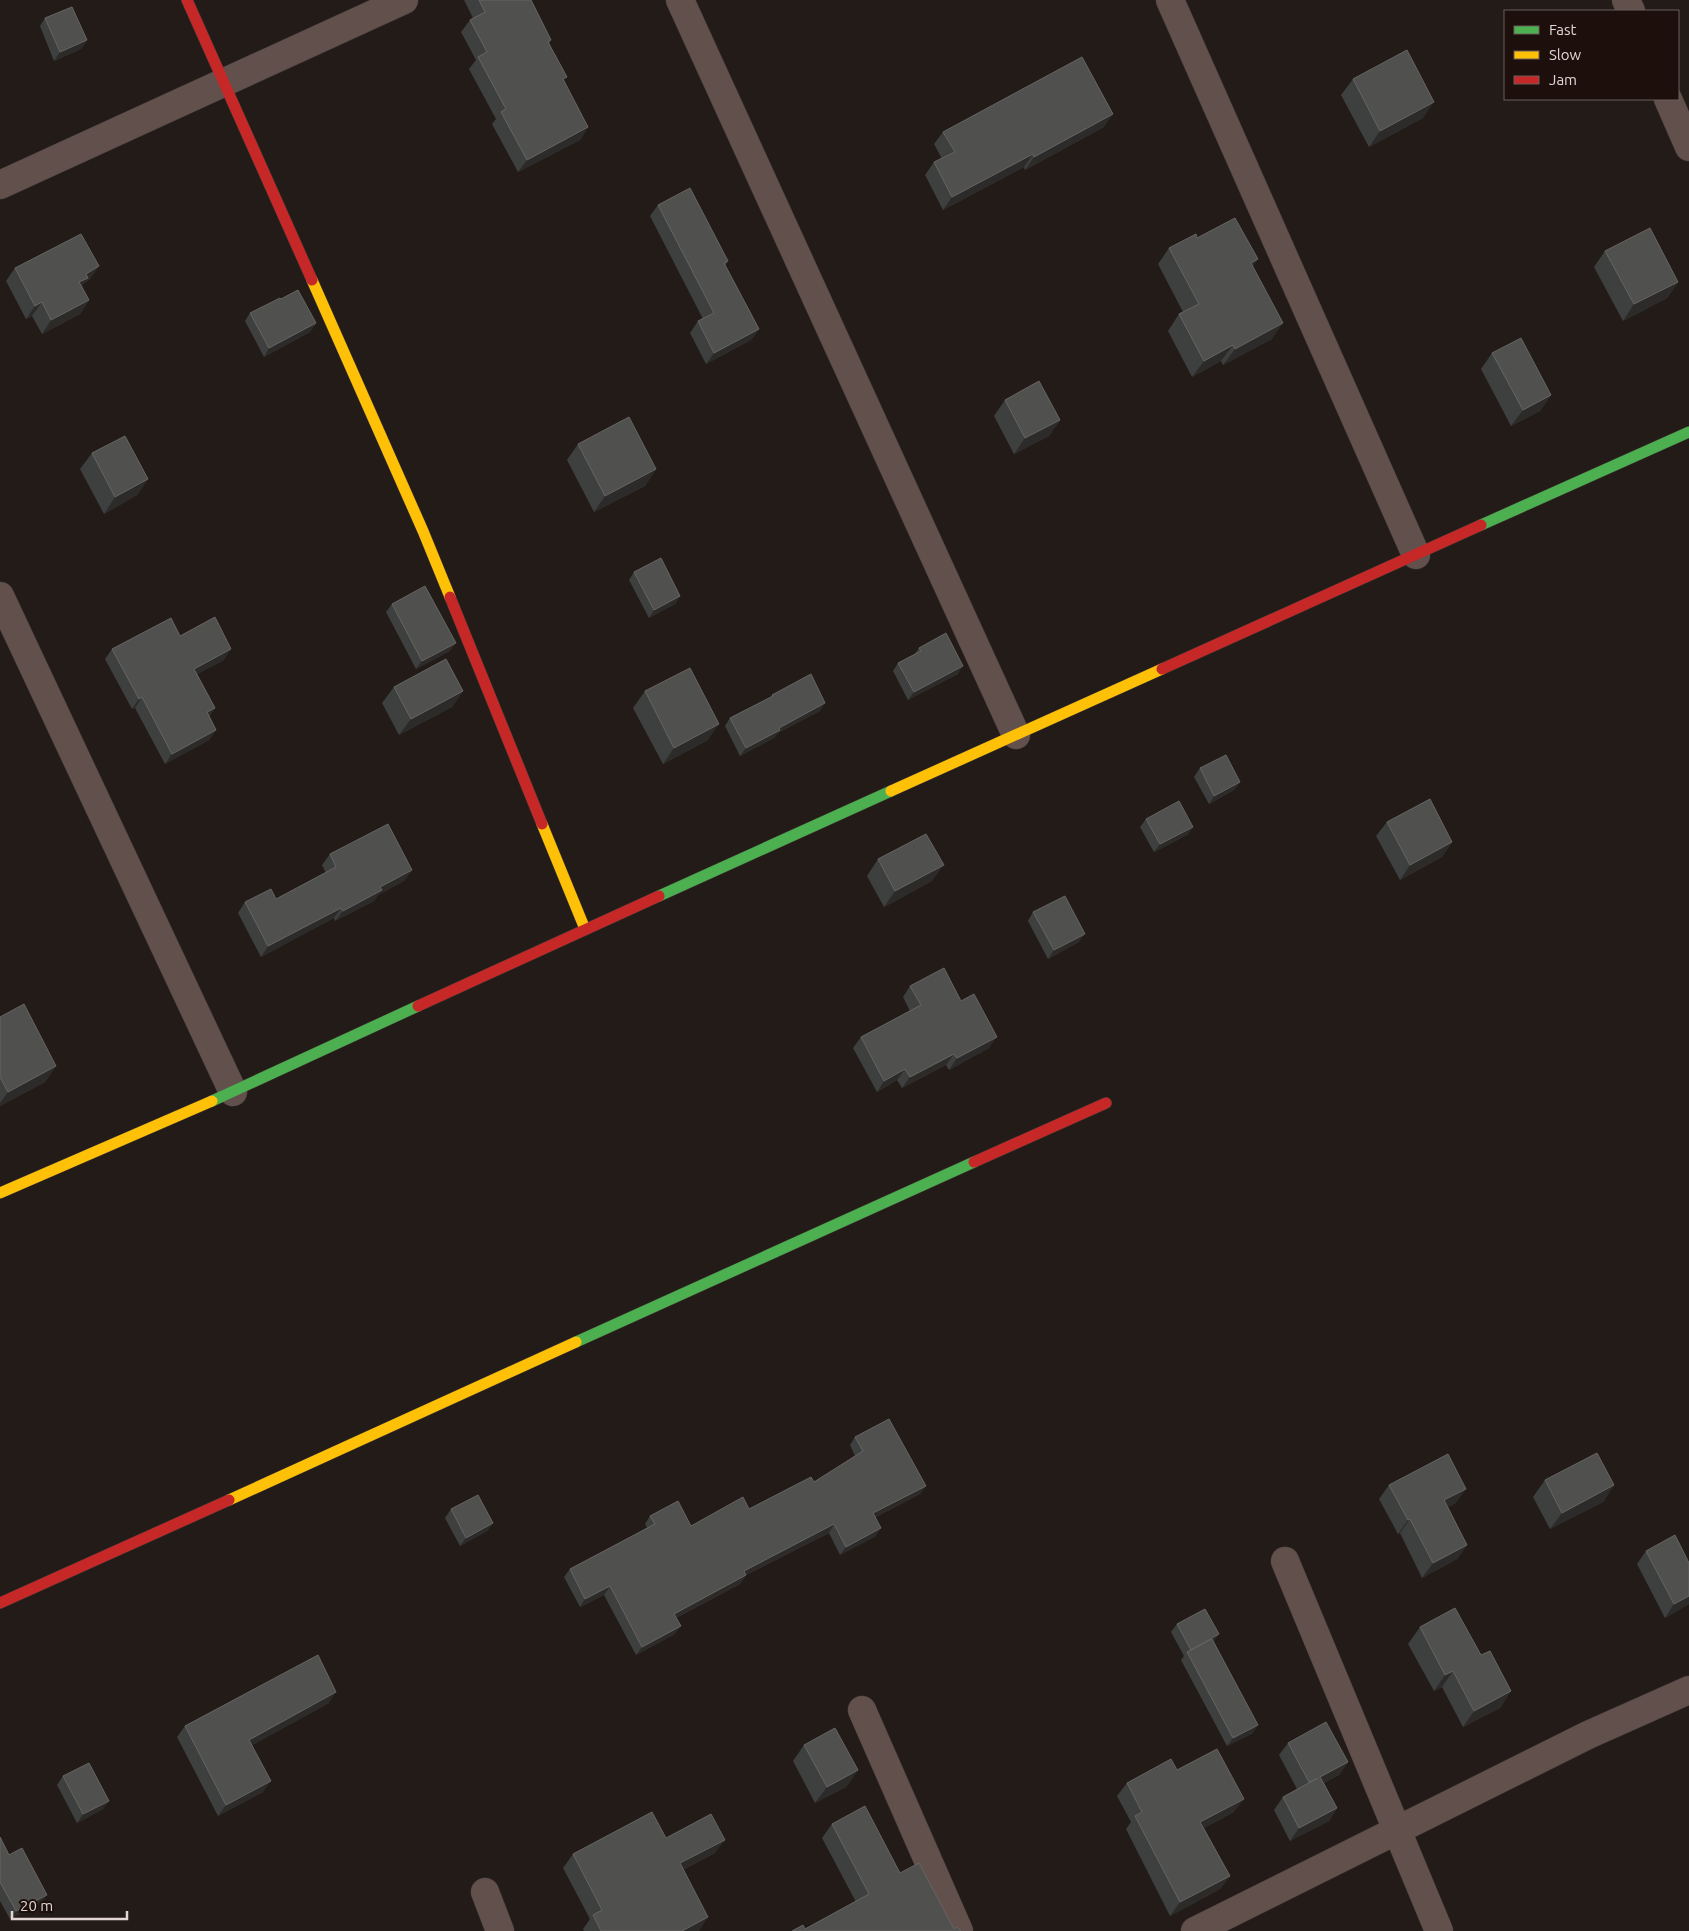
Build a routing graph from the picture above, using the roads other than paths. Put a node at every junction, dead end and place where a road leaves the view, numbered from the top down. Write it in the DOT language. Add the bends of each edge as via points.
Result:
graph roads {
  1 [pos="187,0"];
  2 [pos="404,0"];
  3 [pos="680,0"];
  4 [pos="1170,0"];
  5 [pos="225,82"];
  6 [pos="1668,100"];
  7 [pos="1689,148"];
  8 [pos="0,185"];
  9 [pos="1689,432"];
  10 [pos="1416,555"];
  11 [pos="0,596"];
  12 [pos="1016,735"];
  13 [pos="585,929"];
  14 [pos="233,1092"];
  15 [pos="1106,1103"];
  16 [pos="0,1193"];
  17 [pos="1286,1561"];
  18 [pos="0,1604"];
  19 [pos="1689,1690"];
  20 [pos="862,1710"];
  21 [pos="1398,1830"];
  22 [pos="485,1892"];
  23 [pos="500,1931"];
  24 [pos="959,1931"];
  25 [pos="1195,1931"];
  26 [pos="1439,1931"];
  1 -- 5 [label="street"];
  2 -- 5 [label="street"];
  3 -- 12 [label="street"];
  4 -- 10 [label="street"];
  5 -- 8 [label="street"];
  5 -- 13 [label="street" via="423,531"];
  6 -- 7 [label="street"];
  9 -- 10 [label="street"];
  10 -- 12 [label="street"];
  11 -- 14 [label="street"];
  12 -- 13 [label="street"];
  13 -- 14 [label="street"];
  14 -- 16 [label="street"];
  15 -- 18 [label="street"];
  17 -- 21 [label="street"];
  19 -- 21 [label="street" via="1588,1735"];
  20 -- 24 [label="street"];
  21 -- 25 [label="street"];
  21 -- 26 [label="street"];
  22 -- 23 [label="street"];
}
